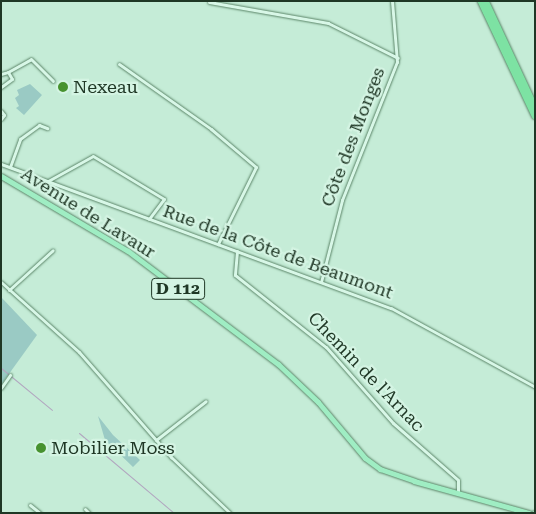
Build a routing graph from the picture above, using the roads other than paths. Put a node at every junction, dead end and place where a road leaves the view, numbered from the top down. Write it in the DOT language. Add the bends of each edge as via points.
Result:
graph roads {
  1 [pos="392,1"];
  2 [pos="481,1"];
  3 [pos="486,1"];
  4 [pos="209,2"];
  5 [pos="398,58"];
  6 [pos="120,64"];
  7 [pos="8,72"];
  8 [pos="1,74"];
  9 [pos="53,81"];
  10 [pos="1,87"];
  11 [pos="535,106"];
  12 [pos="1,111"];
  13 [pos="535,116"];
  14 [pos="1,119"];
  15 [pos="47,128"];
  16 [pos="1,164"];
  17 [pos="10,168"];
  18 [pos="1,176"];
  19 [pos="47,181"];
  20 [pos="149,219"];
  21 [pos="218,244"];
  22 [pos="53,250"];
  23 [pos="237,251"];
  24 [pos="1,282"];
  25 [pos="321,282"];
  26 [pos="9,290"];
  27 [pos="10,375"];
  28 [pos="535,387"];
  29 [pos="1,388"];
  30 [pos="206,400"];
  31 [pos="156,440"];
  32 [pos="458,494"];
  33 [pos="30,505"];
  34 [pos="85,509"];
  35 [pos="40,513"];
  36 [pos="89,513"];
  37 [pos="230,513"];
  38 [pos="529,513"];
  1 -- 5 [label="street, Côte des Monges"];
  2 -- 13 [label="highway"];
  3 -- 11 [label="highway"];
  4 -- 5 [label="street" via="328,24"];
  5 -- 25 [label="street, Côte des Monges" via="388,79 384,102 337,213"];
  6 -- 21 [label="street" via="211,129 256,167 257,171 236,205"];
  7 -- 8 [label="street"];
  7 -- 9 [label="street" via="31,59"];
  7 -- 10 [label="street" via="11,82"];
  12 -- 14 [label="street" via="4,115"];
  15 -- 17 [label="street" via="39,125 20,139"];
  16 -- 17 [label="street, Rue de la Côte de Beaumont"];
  17 -- 19 [label="street, Rue de la Côte de Beaumont"];
  18 -- 32 [label="main road, Avenue de Lavaur / D 112" via="128,251 278,364 318,402 365,458 380,469"];
  19 -- 20 [label="street, Rue de la Côte de Beaumont"];
  19 -- 20 [label="street" via="93,156 164,199"];
  20 -- 21 [label="street, Rue de la Côte de Beaumont"];
  21 -- 23 [label="street, Rue de la Côte de Beaumont"];
  22 -- 26 [label="street"];
  23 -- 25 [label="street, Rue de la Côte de Beaumont"];
  23 -- 32 [label="street, Chemin de l'Arnac" via="235,275 326,347 393,422 458,480"];
  24 -- 26 [label="street"];
  25 -- 28 [label="street, Rue de la Côte de Beaumont" via="391,308"];
  26 -- 31 [label="street" via="89,362"];
  27 -- 29 [label="street"];
  30 -- 31 [label="street"];
  31 -- 37 [label="street"];
  32 -- 38 [label="main road, Avenue de Lavaur / D 112"];
  33 -- 35 [label="street"];
  34 -- 36 [label="street"];
}
